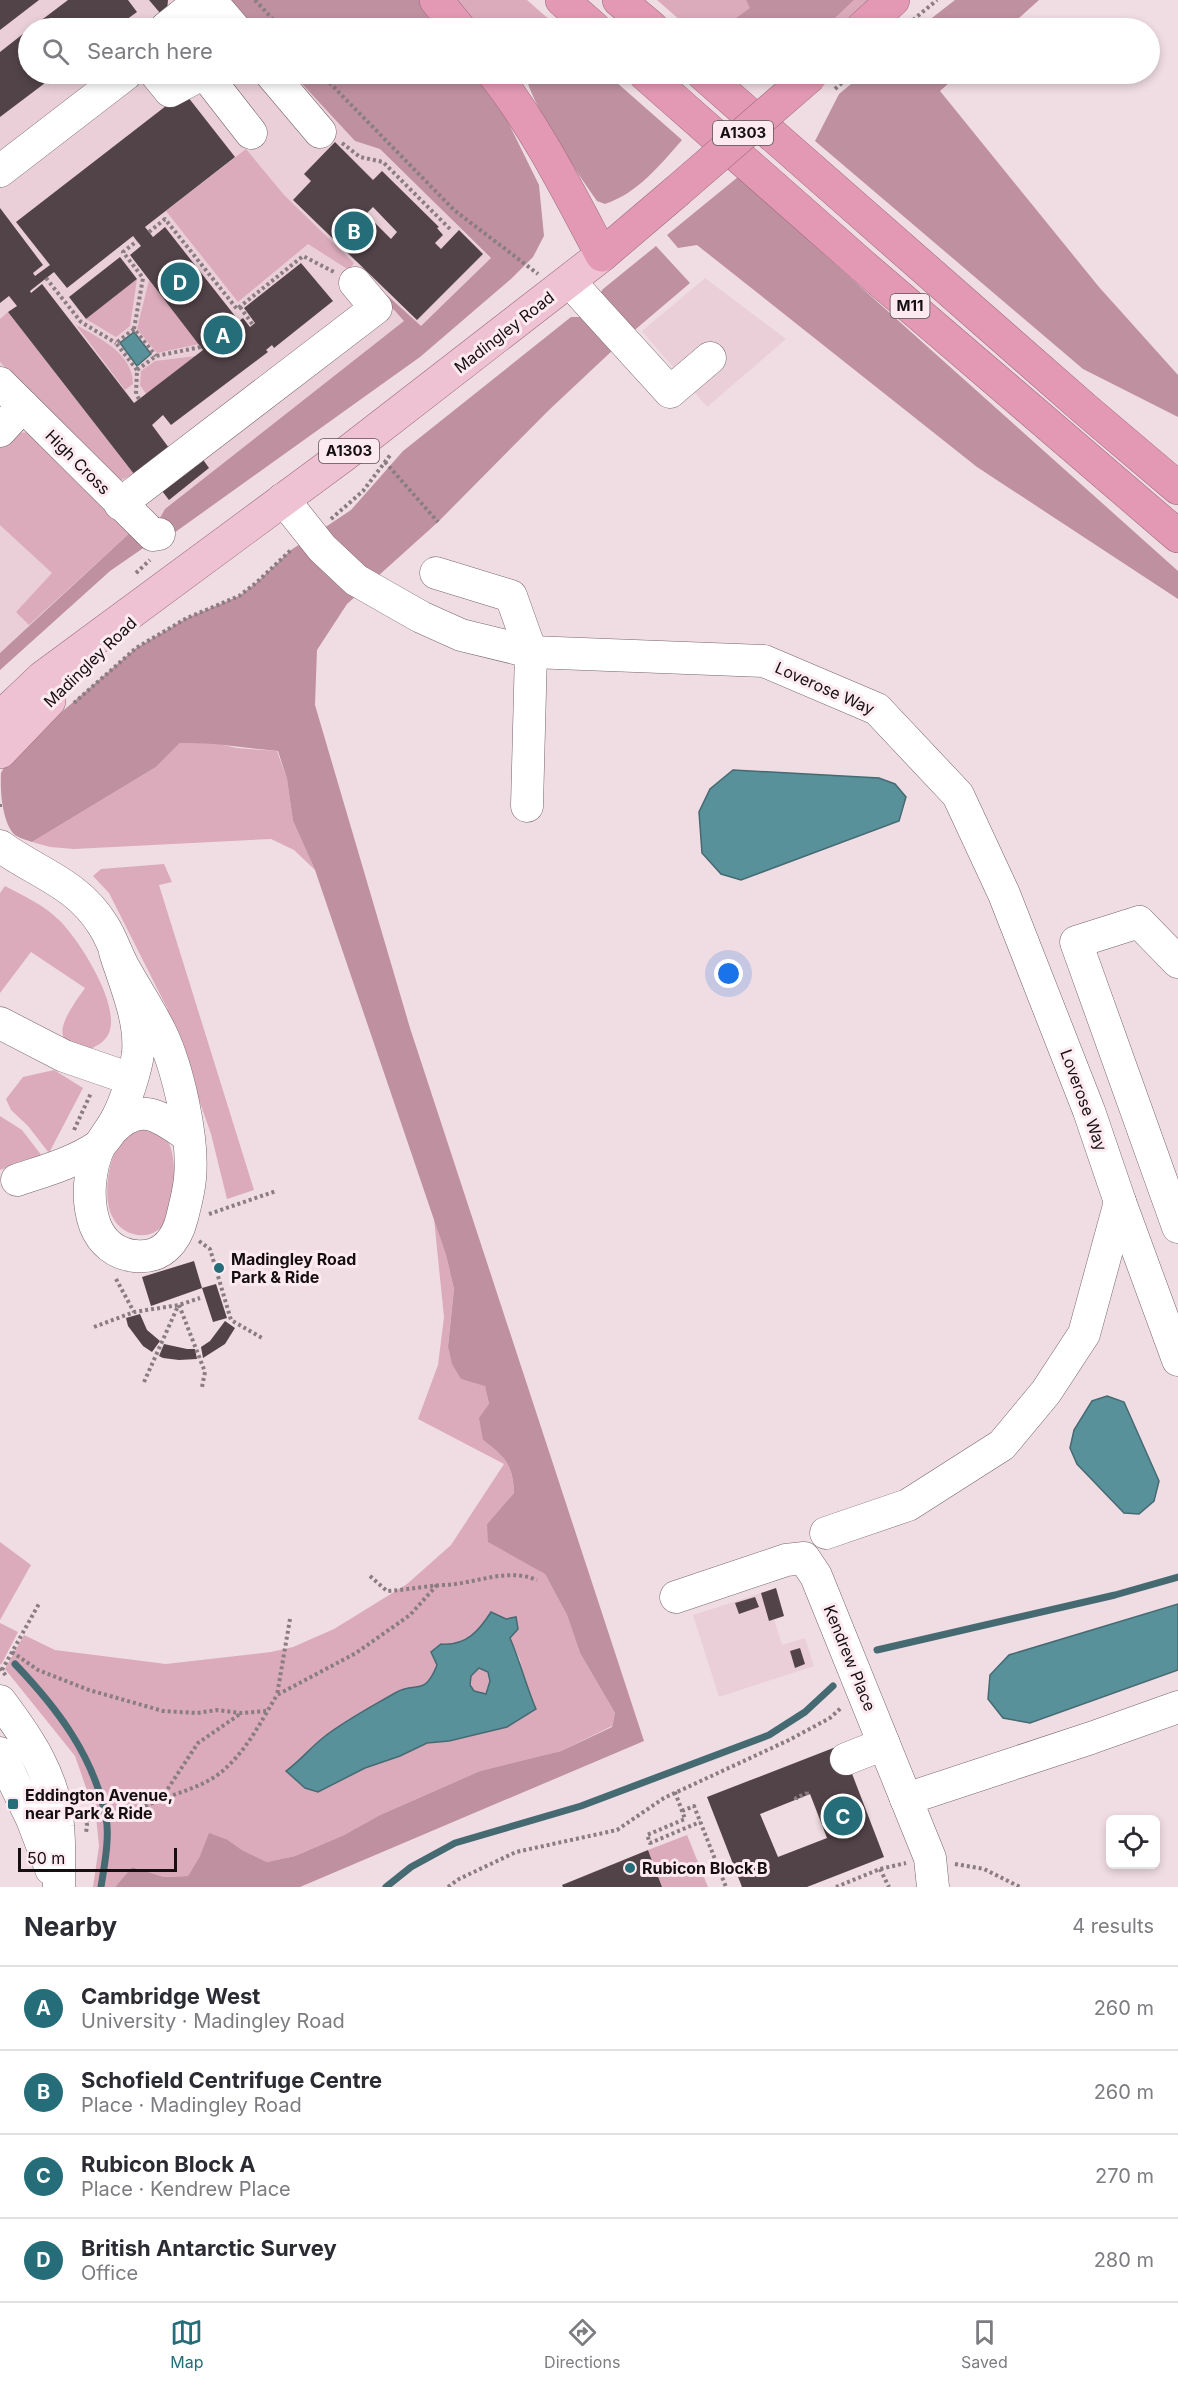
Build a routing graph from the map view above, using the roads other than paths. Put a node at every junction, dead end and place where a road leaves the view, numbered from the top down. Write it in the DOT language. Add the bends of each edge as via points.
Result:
graph roads {
  1 [pos="201,0"];
  2 [pos="210,0"];
  3 [pos="436,0"];
  4 [pos="561,0"];
  5 [pos="619,0"];
  6 [pos="902,11"];
  7 [pos="178,18"];
  8 [pos="225,18"];
  9 [pos="451,18"];
  10 [pos="582,18"];
  11 [pos="640,18"];
  12 [pos="886,18"];
  13 [pos="113,84"];
  14 [pos="164,84"];
  15 [pos="184,84"];
  16 [pos="212,84"];
  17 [pos="279,84"];
  18 [pos="503,84"];
  19 [pos="656,84"];
  20 [pos="714,84"];
  21 [pos="813,84"];
  22 [pos="320,132"];
  23 [pos="251,133"];
  24 [pos="0,171"];
  25 [pos="602,255"];
  26 [pos="355,283"];
  27 [pos="564,285"];
  28 [pos="710,358"];
  29 [pos="0,383"];
  30 [pos="22,406"];
  31 [pos="0,431"];
  32 [pos="1178,488"];
  33 [pos="283,499"];
  34 [pos="120,504"];
  35 [pos="159,534"];
  36 [pos="1178,536"];
  37 [pos="436,573"];
  38 [pos="183,574"];
  39 [pos="531,652"];
  40 [pos="0,718"];
  41 [pos="0,752"];
  42 [pos="527,806"];
  43 [pos="0,846"];
  44 [pos="115,952"];
  45 [pos="1178,962"];
  46 [pos="0,1023"];
  47 [pos="131,1079"];
  48 [pos="1131,1100"];
  49 [pos="1089,1111"];
  50 [pos="188,1136"];
  51 [pos="100,1146"];
  52 [pos="17,1180"];
  53 [pos="1120,1202"];
  54 [pos="1178,1227"];
  55 [pos="1178,1359"];
  56 [pos="826,1533"];
  57 [pos="676,1597"];
  58 [pos="0,1701"];
  59 [pos="1178,1707"];
  60 [pos="884,1744"];
  61 [pos="0,1753"];
  62 [pos="846,1759"];
  63 [pos="906,1799"];
  64 [pos="58,1887"];
  65 [pos="934,1887"];
  1 -- 7 [label="street"];
  2 -- 8 [label="street"];
  3 -- 9 [label="highway"];
  4 -- 10 [label="highway"];
  5 -- 11 [label="highway"];
  6 -- 12 [label="highway"];
  13 -- 24 [label="street"];
  14 -- 15 [label="street" via="170,91"];
  16 -- 23 [label="street"];
  17 -- 22 [label="street"];
  18 -- 25 [label="highway"];
  19 -- 36 [label="highway, M11"];
  20 -- 32 [label="highway, M11"];
  21 -- 25 [label="highway, Madingley Road / A1303, bridge"];
  25 -- 27 [label="main road, Madingley Road / A1303"];
  26 -- 34 [label="street" via="376,308"];
  27 -- 28 [label="street" via="670,392"];
  27 -- 33 [label="main road, Madingley Road / A1303" via="381,451"];
  29 -- 30 [label="street, High Cross"];
  30 -- 31 [label="street"];
  30 -- 34 [label="street, High Cross"];
  33 -- 38 [label="main road, Madingley Road / A1303"];
  33 -- 39 [label="street, Loverose Way" via="322,548 356,580 461,635"];
  34 -- 35 [label="street, High Cross" via="153,535"];
  37 -- 39 [label="street" via="511,596"];
  38 -- 40 [label="main road, Madingley Road / A1303" via="42,678"];
  38 -- 41 [label="main road, Madingley Road / A1303" via="78,671"];
  39 -- 42 [label="street"];
  39 -- 49 [label="street, Loverose Way" via="764,661 877,709 958,795 1004,894"];
  43 -- 44 [label="street" via="65,884 82,899 104,926"];
  44 -- 47 [label="street" via="135,1017 138,1053"];
  44 -- 50 [label="street" via="161,1033 176,1071"];
  45 -- 48 [label="street" via="1139,922 1076,942"];
  46 -- 47 [label="street" via="64,1056"];
  47 -- 51 [label="street" via="118,1117"];
  48 -- 49 [label="street"];
  48 -- 54 [label="street"];
  49 -- 53 [label="street, Loverose Way"];
  50 -- 51 [label="street" via="153,1114 141,1113 114,1129"];
  50 -- 51 [label="street" via="190,1178 179,1230 171,1244 157,1254 142,1257 121,1254 105,1243 95,1225 90,1178"];
  51 -- 52 [label="street"];
  53 -- 55 [label="street, Loverose Way"];
  53 -- 56 [label="street" via="1084,1334 1046,1392 1002,1444 908,1505"];
  57 -- 60 [label="street, Kendrew Place" via="786,1560 804,1558 816,1576"];
  58 -- 64 [label="street" via="25,1734 52,1793 58,1824"];
  59 -- 63 [label="street" via="1096,1751"];
  60 -- 62 [label="street"];
  60 -- 63 [label="street, Kendrew Place"];
  61 -- 64 [label="street" via="32,1819"];
  63 -- 65 [label="street, Kendrew Place" via="930,1858"];
}
